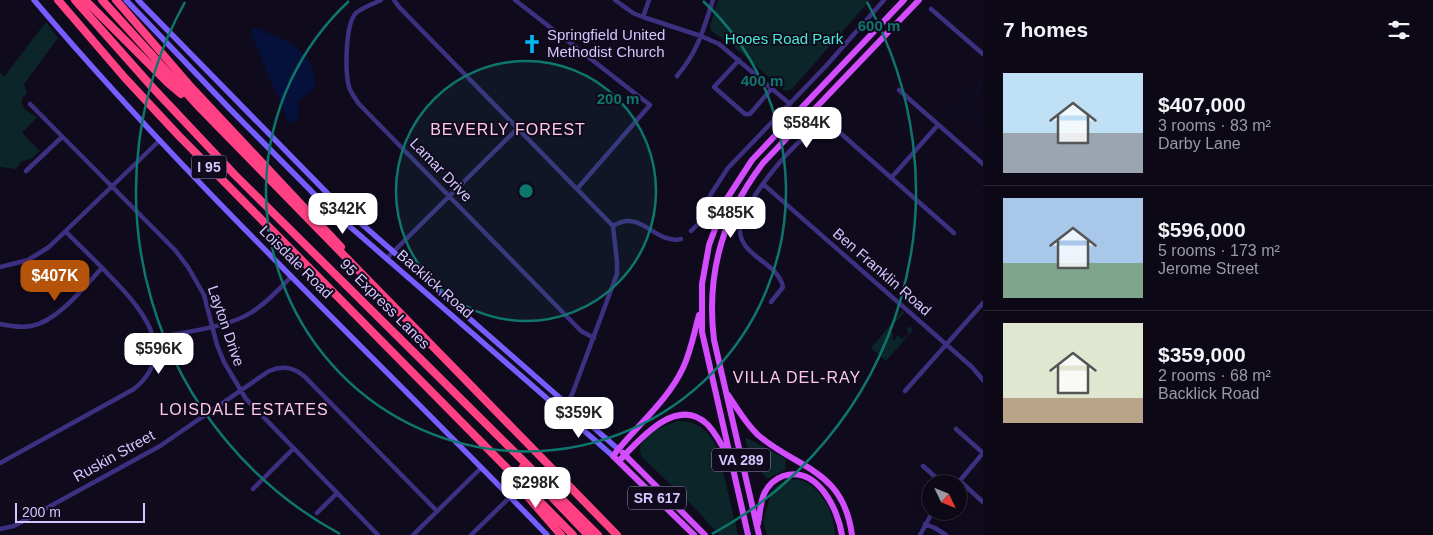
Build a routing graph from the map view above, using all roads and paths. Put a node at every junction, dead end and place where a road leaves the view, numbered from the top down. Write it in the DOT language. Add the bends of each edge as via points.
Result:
graph roads {
  1 [pos="34,0"];
  2 [pos="58,0"];
  3 [pos="75,0"];
  4 [pos="84,0"];
  5 [pos="102,0"];
  6 [pos="116,0"];
  7 [pos="126,0"];
  8 [pos="138,0"];
  9 [pos="380,0"];
  10 [pos="394,0"];
  11 [pos="515,0"];
  12 [pos="615,0"];
  13 [pos="649,0"];
  14 [pos="712,0"];
  15 [pos="884,0"];
  16 [pos="904,0"];
  17 [pos="919,0"];
  18 [pos="931,9"];
  19 [pos="643,17"];
  20 [pos="701,36"];
  21 [pos="983,54"];
  22 [pos="739,60"];
  23 [pos="677,76"];
  24 [pos="772,88"];
  25 [pos="899,90"];
  26 [pos="30,104"];
  27 [pos="790,104"];
  28 [pos="199,107"];
  29 [pos="938,125"];
  30 [pos="518,128"];
  31 [pos="62,136"];
  32 [pos="158,141"];
  33 [pos="983,164"];
  34 [pos="26,172"];
  35 [pos="891,178"];
  36 [pos="763,184"];
  37 [pos="112,187"];
  38 [pos="577,189"];
  39 [pos="449,196"];
  40 [pos="613,226"];
  41 [pos="691,231"];
  42 [pos="66,232"];
  43 [pos="954,233"];
  44 [pos="681,240"];
  45 [pos="392,252"];
  46 [pos="386,258"];
  47 [pos="0,268"];
  48 [pos="102,268"];
  49 [pos="292,276"];
  50 [pos="367,280"];
  51 [pos="771,302"];
  52 [pos="983,303"];
  53 [pos="701,308"];
  54 [pos="0,324"];
  55 [pos="212,326"];
  56 [pos="154,338"];
  57 [pos="594,338"];
  58 [pos="946,345"];
  59 [pos="983,380"];
  60 [pos="725,389"];
  61 [pos="240,391"];
  62 [pos="905,391"];
  63 [pos="567,404"];
  64 [pos="956,429"];
  65 [pos="495,432"];
  66 [pos="618,449"];
  67 [pos="293,450"];
  68 [pos="983,453"];
  69 [pos="625,455"];
  70 [pos="613,456"];
  71 [pos="497,458"];
  72 [pos="979,458"];
  73 [pos="731,460"];
  74 [pos="619,461"];
  75 [pos="983,462"];
  76 [pos="0,463"];
  77 [pos="923,466"];
  78 [pos="481,468"];
  79 [pos="933,475"];
  80 [pos="964,475"];
  81 [pos="253,489"];
  82 [pos="968,490"];
  83 [pos="337,493"];
  84 [pos="510,497"];
  85 [pos="983,502"];
  86 [pos="437,511"];
  87 [pos="317,513"];
  88 [pos="927,520"];
  89 [pos="692,521"];
  90 [pos="925,524"];
  91 [pos="686,527"];
  92 [pos="0,529"];
  93 [pos="758,533"];
  94 [pos="378,535"];
  95 [pos="413,535"];
  96 [pos="471,535"];
  97 [pos="547,535"];
  98 [pos="562,535"];
  99 [pos="573,535"];
  100 [pos="588,535"];
  101 [pos="598,535"];
  102 [pos="617,535"];
  103 [pos="694,535"];
  104 [pos="705,535"];
  105 [pos="748,535"];
  106 [pos="842,535"];
  107 [pos="852,535"];
  108 [pos="920,535"];
  109 [pos="946,535"];
  1 -- 32 [label="main road, Loisdale Road"];
  2 -- 71 [label="highway, I 95" via="179,136"];
  3 -- 65 [label="highway, 95 Express Lanes" via="222,161"];
  4 -- 28 [label="highway" via="168,83"];
  5 -- 28 [label="highway, I 95"];
  6 -- 50 [label="highway" via="191,87 333,237"];
  7 -- 46 [label="main road, Backlick Road / SR 617" via="305,185"];
  8 -- 45 [label="main road, Backlick Road / SR 617" via="311,178"];
  9 -- 39 [label="street, Lamar Drive" via="362,9 350,24 347,76 350,90 359,104"];
  10 -- 30 [label="street"];
  11 -- 38 [label="street" via="650,106"];
  12 -- 19 [label="street"];
  13 -- 19 [label="street"];
  14 -- 20 [label="street"];
  15 -- 27 [label="street"];
  16 -- 53 [label="main road, VA 289" via="768,142 738,179 709,245 702,276"];
  17 -- 60 [label="main road, VA 289" via="763,163 734,210 713,277 714,340"];
  18 -- 21 [label="street"];
  19 -- 20 [label="street"];
  20 -- 22 [label="street" via="719,44"];
  20 -- 23 [label="street" via="691,58"];
  22 -- 24 [label="street"];
  22 -- 24 [label="street" via="714,87 745,114 750,114"];
  24 -- 27 [label="street"];
  25 -- 29 [label="street"];
  26 -- 31 [label="street, Layton Drive"];
  27 -- 41 [label="street" via="722,176 698,224"];
  28 -- 50 [label="highway, I 95"];
  29 -- 33 [label="street"];
  29 -- 35 [label="street"];
  30 -- 38 [label="street"];
  30 -- 39 [label="street"];
  31 -- 34 [label="street"];
  31 -- 37 [label="street, Layton Drive"];
  32 -- 37 [label="street"];
  32 -- 49 [label="main road, Loisdale Road"];
  35 -- 36 [label="street" via="833,128 820,126 806,136"];
  35 -- 43 [label="street"];
  36 -- 51 [label="street" via="743,218 740,232 747,248 782,281 783,287"];
  36 -- 58 [label="street, Ben Franklin Road"];
  37 -- 42 [label="street"];
  37 -- 55 [label="street, Layton Drive" via="188,267 204,295"];
  38 -- 40 [label="street"];
  39 -- 45 [label="street"];
  39 -- 57 [label="street, Lamar Drive" via="582,331"];
  40 -- 44 [label="street" via="621,221 631,221 664,238"];
  40 -- 57 [label="street" via="617,274"];
  42 -- 47 [label="street" via="35,256"];
  42 -- 48 [label="street"];
  45 -- 46 [label="street"];
  45 -- 63 [label="main road, Backlick Road / SR 617"];
  46 -- 70 [label="main road, Backlick Road / SR 617"];
  48 -- 54 [label="street" via="44,322 22,327"];
  48 -- 56 [label="street" via="139,308"];
  49 -- 55 [label="street" via="252,312 234,321"];
  49 -- 78 [label="main road, Loisdale Road"];
  50 -- 102 [label="highway, I 95"];
  52 -- 58 [label="street"];
  53 -- 66 [label="main road" via="688,355 676,380 658,406"];
  53 -- 73 [label="main road, VA 289" via="705,348"];
  55 -- 56 [label="street"];
  55 -- 61 [label="street, Layton Drive" via="224,362"];
  56 -- 76 [label="street" via="151,368 134,389"];
  57 -- 63 [label="street"];
  58 -- 59 [label="street, Ben Franklin Road"];
  58 -- 62 [label="street"];
  60 -- 93 [label="main road, VA 289"];
  60 -- 107 [label="main road" via="756,433 813,470 831,486 844,505"];
  61 -- 67 [label="street, Layton Drive"];
  61 -- 86 [label="street, Ruskin Street" via="275,369 286,367 298,371"];
  61 -- 92 [label="street, Ruskin Street" via="143,455 14,526"];
  63 -- 66 [label="main road, Backlick Road / SR 617"];
  64 -- 68 [label="street"];
  65 -- 100 [label="highway" via="516,460"];
  65 -- 101 [label="highway, 95 Express Lanes"];
  66 -- 69 [label="main road, Backlick Road / SR 617"];
  66 -- 70 [label="main road"];
  67 -- 81 [label="street"];
  67 -- 83 [label="street, Layton Drive"];
  68 -- 72 [label="street"];
  69 -- 73 [label="main road" via="655,425 671,417 686,415 708,425"];
  69 -- 74 [label="main road"];
  69 -- 89 [label="main road, Backlick Road / SR 617"];
  70 -- 74 [label="main road, Backlick Road / SR 617"];
  71 -- 98 [label="highway"];
  71 -- 99 [label="highway, I 95"];
  72 -- 75 [label="street"];
  72 -- 80 [label="street"];
  73 -- 105 [label="main road, VA 289"];
  74 -- 91 [label="main road, Backlick Road / SR 617"];
  77 -- 79 [label="street"];
  78 -- 84 [label="main road, Loisdale Road"];
  78 -- 86 [label="street"];
  82 -- 85 [label="street"];
  83 -- 87 [label="street"];
  83 -- 94 [label="street, Layton Drive"];
  84 -- 96 [label="street"];
  84 -- 97 [label="main road, Loisdale Road"];
  86 -- 95 [label="street"];
  88 -- 90 [label="street"];
  89 -- 91 [label="main road"];
  89 -- 104 [label="main road, Backlick Road / SR 617"];
  90 -- 108 [label="street"];
  90 -- 109 [label="street"];
  91 -- 103 [label="main road, Backlick Road / SR 617"];
  93 -- 106 [label="main road" via="761,503 766,490 778,478 793,474 807,478 824,492 836,512"];
}
